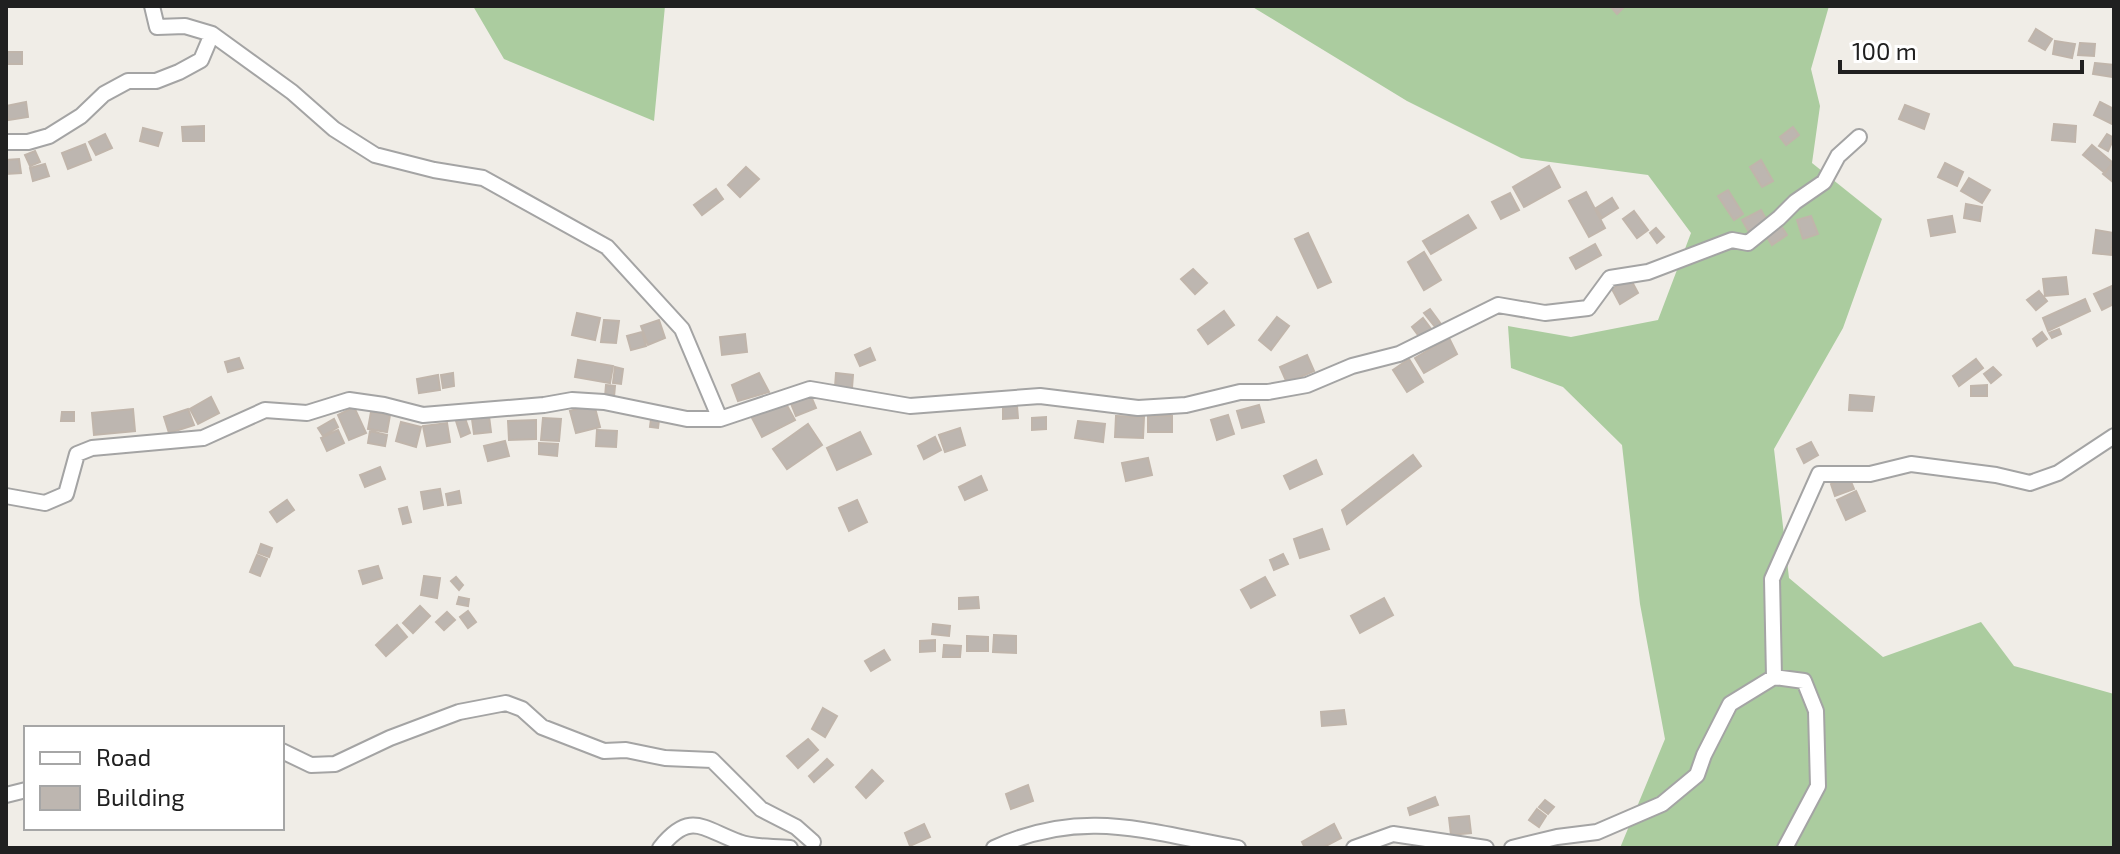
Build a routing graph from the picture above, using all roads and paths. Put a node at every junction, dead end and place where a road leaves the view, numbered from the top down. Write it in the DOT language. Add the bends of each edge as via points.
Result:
graph roads {
  1 [pos="152,6"];
  2 [pos="212,34"];
  3 [pos="1859,137"];
  4 [pos="6,142"];
  5 [pos="720,419"];
  6 [pos="2114,436"];
  7 [pos="6,496"];
  8 [pos="1774,677"];
  9 [pos="284,752"];
  10 [pos="813,842"];
  11 [pos="660,848"];
  12 [pos="791,848"];
  13 [pos="828,848"];
  14 [pos="994,848"];
  15 [pos="1238,848"];
  16 [pos="1354,848"];
  17 [pos="1486,848"];
  18 [pos="1512,848"];
  19 [pos="1785,848"];
  1 -- 2 [label="street" via="157,27 185,26"];
  2 -- 4 [label="street" via="201,60 179,72 156,81 128,81 49,136"];
  2 -- 5 [label="street" via="375,155 483,178 607,247 682,329"];
  3 -- 5 [label="street" via="1838,156 1824,182 1748,243 1732,240 1648,272 1610,278 1588,308 1545,313 1498,305 1399,354 1307,385 1138,408 1040,396 910,406 810,389"];
  5 -- 7 [label="street" via="687,419 572,400 423,415 349,400 307,413 265,410 203,438 92,448 77,454 66,494 45,503"];
  6 -- 8 [label="street" via="2058,473 2030,483 1911,464 1870,474 1819,474 1772,579"];
  8 -- 18 [label="street" via="1730,704 1697,775 1662,804 1597,832"];
  8 -- 19 [label="street" via="1804,681 1816,711 1818,786"];
  9 -- 10 [label="street" via="311,765 335,764 459,712 506,703 542,727 604,751 712,760 761,809"];
  10 -- 12 [label="street"];
  10 -- 13 [label="street"];
  11 -- 12 [label="street" via="673,833 698,824 740,843"];
  14 -- 15 [label="street" via="1031,833 1082,824 1151,830"];
  16 -- 17 [label="street" via="1393,834"];
}
